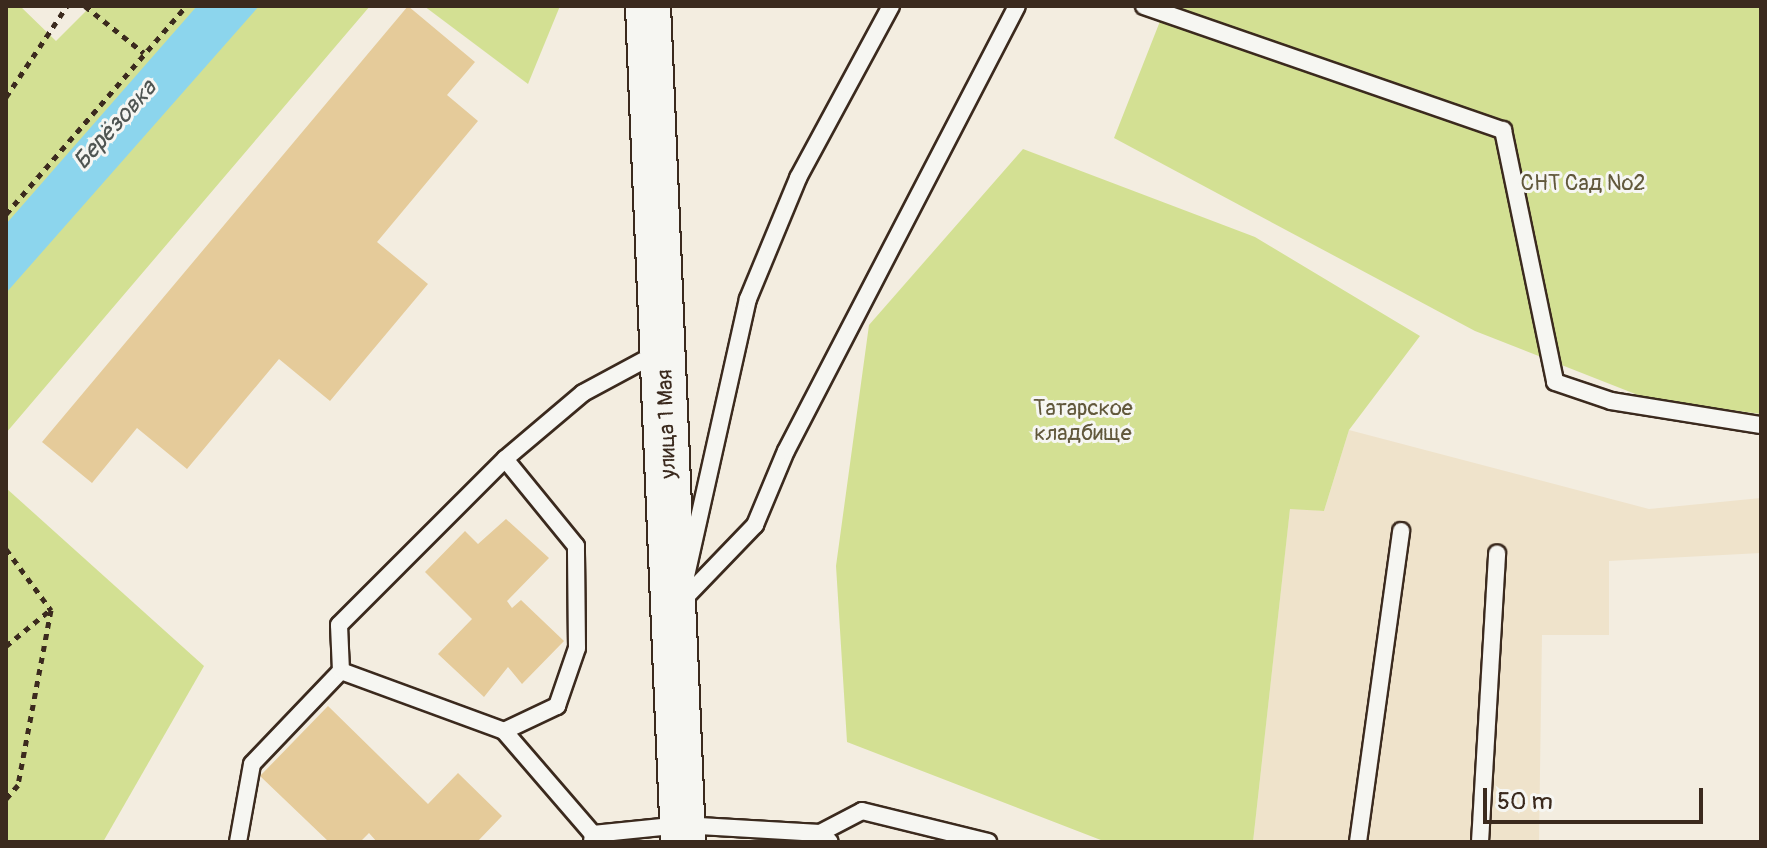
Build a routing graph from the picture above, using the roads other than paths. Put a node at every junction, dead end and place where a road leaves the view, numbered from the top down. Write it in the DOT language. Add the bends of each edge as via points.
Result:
graph roads {
  1 [pos="671,6"];
  2 [pos="891,6"];
  3 [pos="1017,6"];
  4 [pos="1144,6"];
  5 [pos="649,25"];
  6 [pos="664,350"];
  7 [pos="1761,425"];
  8 [pos="505,459"];
  9 [pos="1401,531"];
  10 [pos="1497,553"];
  11 [pos="675,608"];
  12 [pos="341,671"];
  13 [pos="504,731"];
  14 [pos="683,833"];
  15 [pos="592,838"];
  16 [pos="825,838"];
  17 [pos="238,842"];
  18 [pos="988,842"];
  19 [pos="1358,842"];
  20 [pos="1480,842"];
  1 -- 5 [label="lane"];
  2 -- 11 [label="lane" via="798,178 748,299 699,538"];
  3 -- 11 [label="lane" via="786,451 755,525"];
  4 -- 7 [label="lane" via="1503,130 1555,382 1611,401"];
  5 -- 6 [label="main road, улица 1 Мая"];
  6 -- 8 [label="lane" via="583,393"];
  6 -- 11 [label="main road, улица 1 Мая"];
  8 -- 12 [label="lane" via="339,625"];
  8 -- 13 [label="lane" via="576,546 577,648 557,706"];
  9 -- 19 [label="lane"];
  10 -- 20 [label="lane"];
  11 -- 14 [label="main road, улица 1 Мая"];
  12 -- 13 [label="lane"];
  12 -- 17 [label="lane" via="252,764"];
  13 -- 15 [label="lane"];
  14 -- 15 [label="lane"];
  14 -- 16 [label="lane"];
  16 -- 18 [label="lane" via="862,811"];
}
